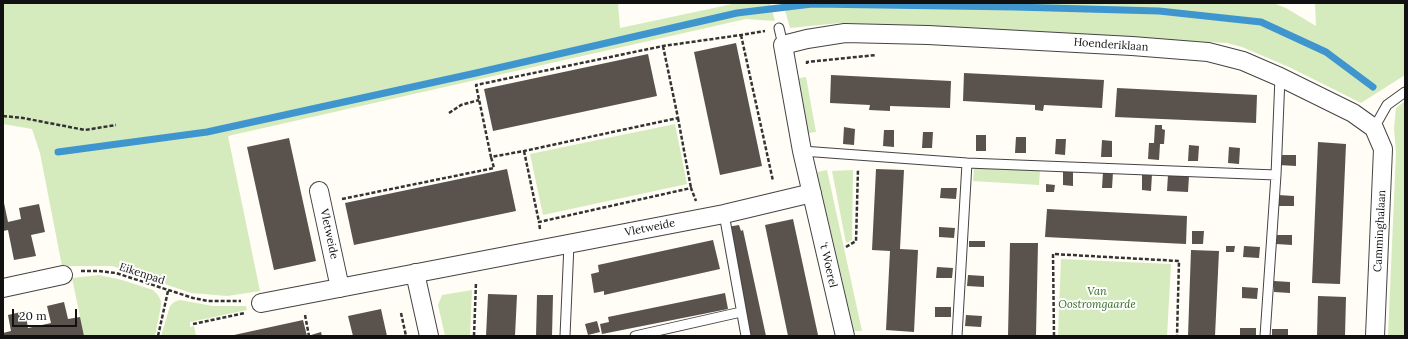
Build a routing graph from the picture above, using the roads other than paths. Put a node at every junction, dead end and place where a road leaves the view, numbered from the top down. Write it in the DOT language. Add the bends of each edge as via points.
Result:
graph roads {
  1 [pos="779,28"];
  2 [pos="783,45"];
  3 [pos="1280,77"];
  4 [pos="1405,92"];
  5 [pos="1374,128"];
  6 [pos="802,151"];
  7 [pos="967,163"];
  8 [pos="1276,175"];
  9 [pos="320,191"];
  10 [pos="812,193"];
  11 [pos="724,214"];
  12 [pos="569,244"];
  13 [pos="415,273"];
  14 [pos="63,275"];
  15 [pos="3,288"];
  16 [pos="340,288"];
  17 [pos="261,303"];
  18 [pos="741,312"];
  19 [pos="429,336"];
  20 [pos="565,336"];
  21 [pos="635,336"];
  22 [pos="746,336"];
  23 [pos="845,336"];
  24 [pos="957,336"];
  25 [pos="1265,336"];
  26 [pos="1375,336"];
  1 -- 2 [label="lane"];
  2 -- 3 [label="street, Hoenderiklaan" via="845,33 1132,46 1208,52 1243,61"];
  2 -- 6 [label="street"];
  3 -- 5 [label="street, Hoenderiklaan" via="1353,113"];
  3 -- 8 [label="lane"];
  4 -- 5 [label="lane" via="1387,104"];
  5 -- 26 [label="street, Camminghalaan" via="1384,149"];
  6 -- 7 [label="lane"];
  6 -- 10 [label="street"];
  7 -- 8 [label="lane"];
  7 -- 24 [label="lane"];
  8 -- 25 [label="lane"];
  9 -- 16 [label="street, Vletweide"];
  10 -- 11 [label="street, Vletweide"];
  10 -- 23 [label="street, 't Woerel"];
  11 -- 12 [label="street, Vletweide"];
  11 -- 18 [label="lane"];
  12 -- 13 [label="street, Vletweide"];
  12 -- 20 [label="lane"];
  13 -- 16 [label="street, Vletweide"];
  13 -- 19 [label="street"];
  14 -- 15 [label="street"];
  16 -- 17 [label="street, Vletweide"];
  18 -- 21 [label="lane"];
  18 -- 22 [label="lane"];
}
